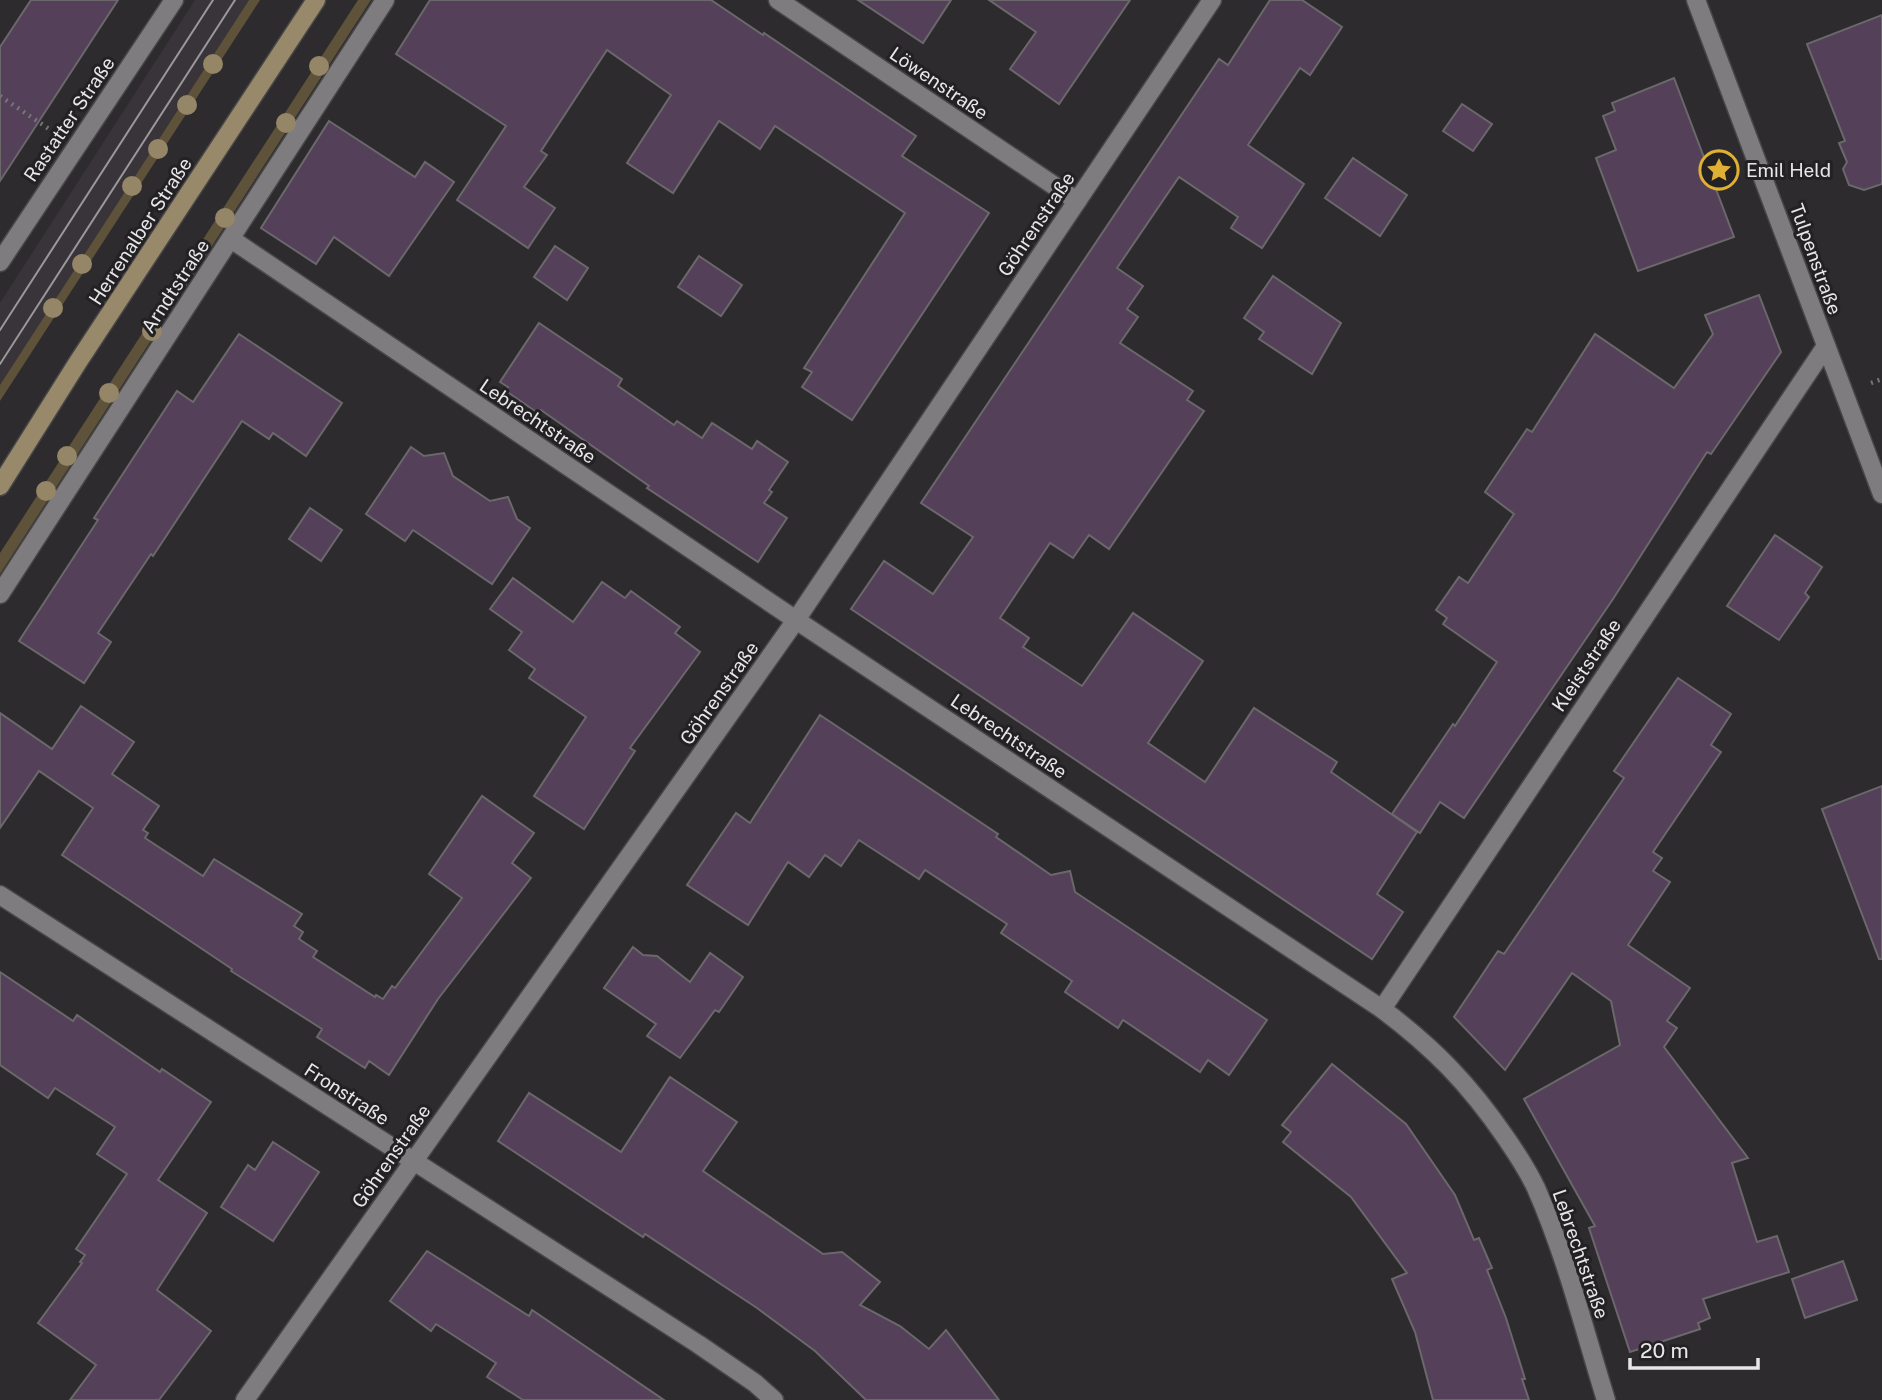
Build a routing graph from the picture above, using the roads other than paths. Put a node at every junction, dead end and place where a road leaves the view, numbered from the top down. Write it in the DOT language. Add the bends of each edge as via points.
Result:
graph roads {
  1 [pos="174,0"];
  2 [pos="316,0"];
  3 [pos="386,0"];
  4 [pos="778,0"];
  5 [pos="1212,0"];
  6 [pos="1696,0"];
  7 [pos="1077,201"];
  8 [pos="231,239"];
  9 [pos="0,262"];
  10 [pos="1826,345"];
  11 [pos="0,486"];
  12 [pos="1882,494"];
  13 [pos="0,594"];
  14 [pos="796,620"];
  15 [pos="0,895"];
  16 [pos="1382,1009"];
  17 [pos="413,1161"];
  18 [pos="245,1400"];
  19 [pos="774,1400"];
  20 [pos="1606,1400"];
  1 -- 9 [label="street, Rastatter Straße"];
  2 -- 11 [label="main road, Herrenalber Straße"];
  3 -- 8 [label="street, Arndtstraße"];
  4 -- 7 [label="street, Löwenstraße"];
  5 -- 7 [label="street, Göhrenstraße"];
  6 -- 10 [label="street, Tulpenstraße"];
  7 -- 14 [label="street, Göhrenstraße"];
  8 -- 13 [label="street, Arndtstraße"];
  8 -- 14 [label="street, Lebrechtstraße"];
  10 -- 12 [label="street, Tulpenstraße"];
  10 -- 16 [label="street, Kleiststraße"];
  14 -- 16 [label="street, Lebrechtstraße"];
  14 -- 17 [label="street, Göhrenstraße"];
  15 -- 17 [label="street, Fronstraße"];
  16 -- 20 [label="street, Lebrechtstraße" via="1446,1062 1482,1102 1535,1186 1558,1244"];
  17 -- 18 [label="street, Göhrenstraße"];
  17 -- 19 [label="street, Fronstraße" via="698,1344"];
}
